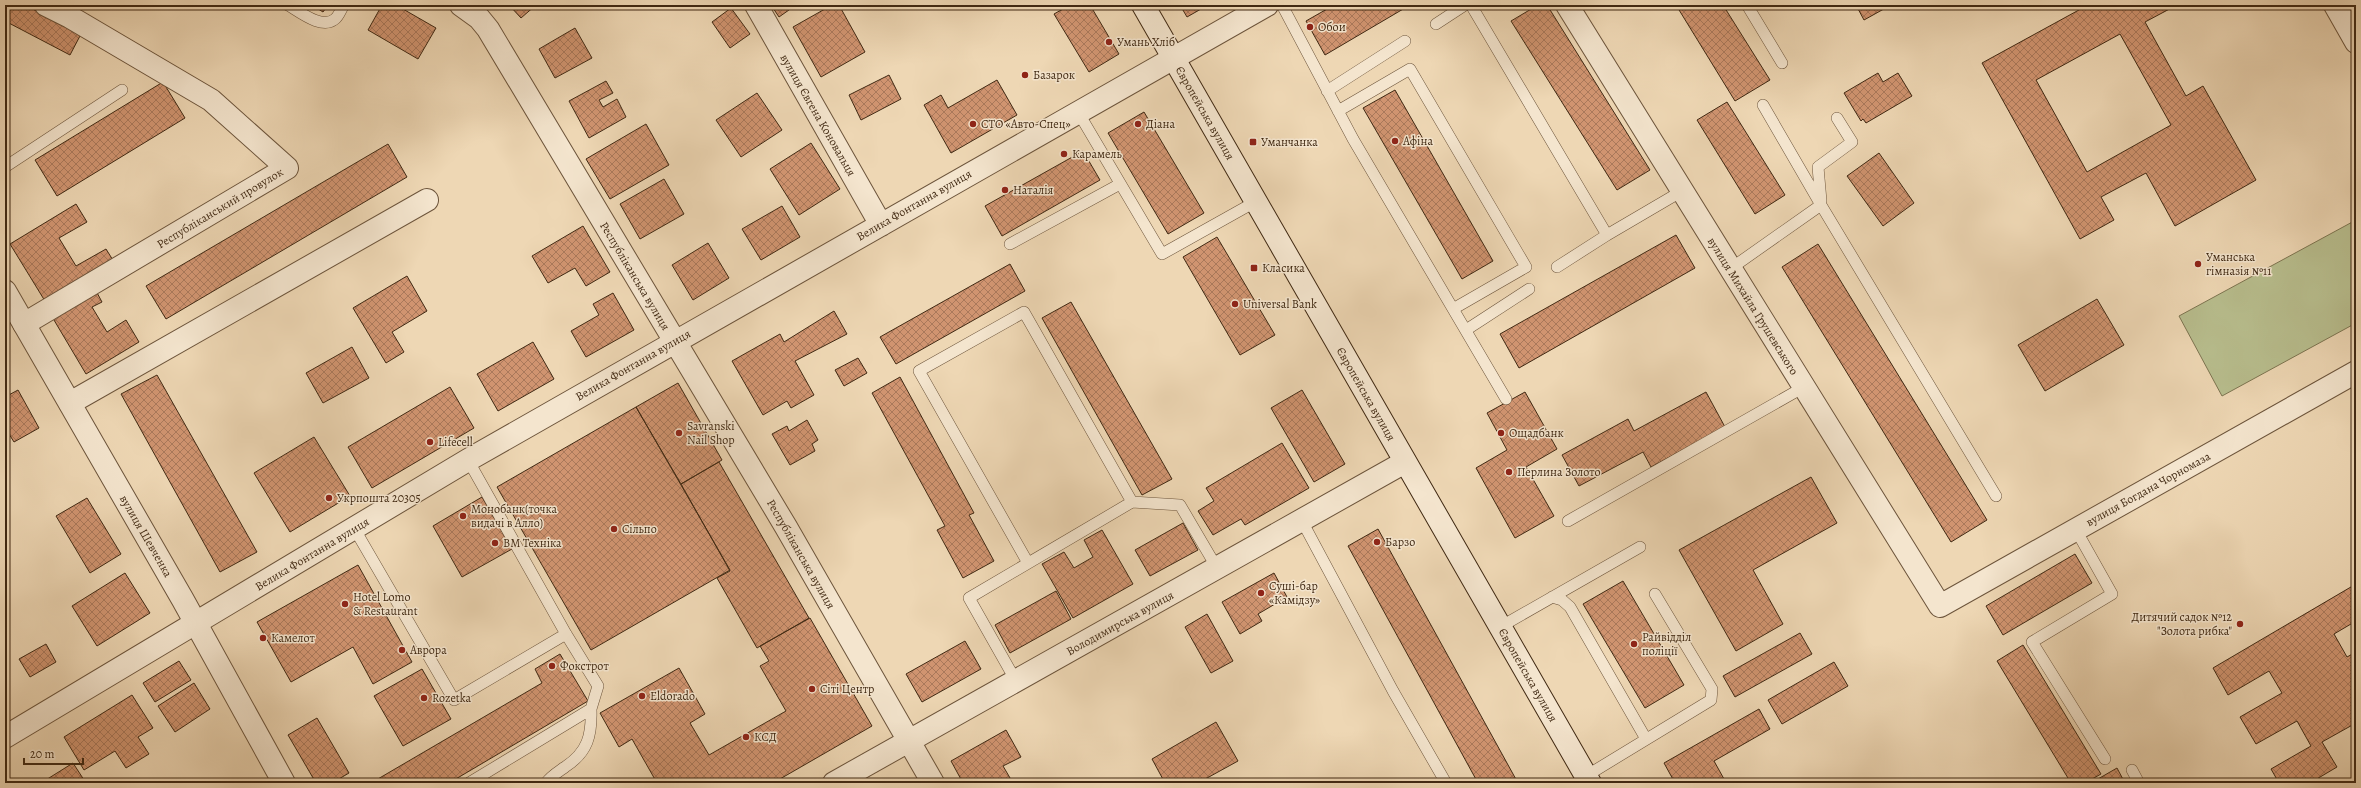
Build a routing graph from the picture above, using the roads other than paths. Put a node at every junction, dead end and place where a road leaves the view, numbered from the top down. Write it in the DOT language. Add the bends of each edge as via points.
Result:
graph roads {
  1 [pos="46,5"];
  2 [pos="288,5"];
  3 [pos="344,5"];
  4 [pos="461,5"];
  5 [pos="756,5"];
  6 [pos="1143,5"];
  7 [pos="1282,5"];
  8 [pos="1465,5"];
  9 [pos="1471,5"];
  10 [pos="1567,5"];
  11 [pos="1747,5"];
  12 [pos="2335,5"];
  13 [pos="1261,6"];
  14 [pos="1436,24"];
  15 [pos="1405,41"];
  16 [pos="2356,42"];
  17 [pos="1173,57"];
  18 [pos="1782,63"];
  19 [pos="122,90"];
  20 [pos="1327,91"];
  21 [pos="1763,105"];
  22 [pos="1338,111"];
  23 [pos="1078,112"];
  24 [pos="1837,118"];
  25 [pos="5,167"];
  26 [pos="1120,184"];
  27 [pos="1682,191"];
  28 [pos="427,200"];
  29 [pos="1256,202"];
  30 [pos="1821,205"];
  31 [pos="881,225"];
  32 [pos="1607,235"];
  33 [pos="1010,244"];
  34 [pos="1557,267"];
  35 [pos="1730,269"];
  36 [pos="1529,289"];
  37 [pos="1453,309"];
  38 [pos="12,310"];
  39 [pos="1466,330"];
  40 [pos="674,342"];
  41 [pos="2356,372"];
  42 [pos="1804,387"];
  43 [pos="1506,399"];
  44 [pos="70,403"];
  45 [pos="468,460"];
  46 [pos="1405,462"];
  47 [pos="1996,496"];
  48 [pos="1132,502"];
  49 [pos="1302,521"];
  50 [pos="1568,521"];
  51 [pos="354,528"];
  52 [pos="2076,530"];
  53 [pos="1640,547"];
  54 [pos="1028,563"];
  55 [pos="1217,568"];
  56 [pos="1655,594"];
  57 [pos="1552,597"];
  58 [pos="1940,606"];
  59 [pos="196,624"];
  60 [pos="1500,627"];
  61 [pos="566,634"];
  62 [pos="1016,681"];
  63 [pos="591,709"];
  64 [pos="5,737"];
  65 [pos="1646,739"];
  66 [pos="909,742"];
  67 [pos="2105,759"];
  68 [pos="2132,770"];
  69 [pos="1588,780"];
  70 [pos="284,783"];
  71 [pos="469,783"];
  72 [pos="546,783"];
  73 [pos="834,783"];
  74 [pos="933,783"];
  75 [pos="1446,783"];
  76 [pos="2139,783"];
  1 -- 38 [label="street, Республіканський провулок" via="211,100 288,168"];
  2 -- 3 [label="lane" via="316,21 326,22 335,19"];
  4 -- 40 [label="street, Республіканська вулиця" via="479,18 488,29"];
  5 -- 31 [label="street, вулиця Євгена Коновальця"];
  6 -- 17 [label="street, Європейська вулиця"];
  7 -- 20 [label="lane"];
  8 -- 14 [label="lane"];
  9 -- 32 [label="lane"];
  10 -- 27 [label="street, вулиця Михайла Грушевського"];
  11 -- 18 [label="lane"];
  12 -- 16 [label="street"];
  13 -- 17 [label="street, Велика Фонтанна вулиця"];
  15 -- 20 [label="lane"];
  17 -- 23 [label="street, Велика Фонтанна вулиця"];
  17 -- 29 [label="street, Європейська вулиця"];
  19 -- 25 [label="lane"];
  20 -- 22 [label="lane"];
  21 -- 30 [label="lane"];
  22 -- 37 [label="lane"];
  22 -- 37 [label="lane" via="1410,69 1526,267"];
  23 -- 26 [label="lane"];
  23 -- 31 [label="street, Велика Фонтанна вулиця"];
  24 -- 30 [label="lane" via="1852,142 1818,167"];
  26 -- 29 [label="lane" via="1162,254"];
  26 -- 33 [label="lane"];
  27 -- 32 [label="lane"];
  27 -- 35 [label="street, вулиця Михайла Грушевського"];
  28 -- 44 [label="street"];
  29 -- 46 [label="street, Європейська вулиця"];
  30 -- 35 [label="lane"];
  30 -- 47 [label="lane"];
  31 -- 40 [label="street, Велика Фонтанна вулиця"];
  32 -- 34 [label="lane"];
  35 -- 42 [label="street, вулиця Михайла Грушевського"];
  36 -- 39 [label="lane"];
  37 -- 39 [label="lane"];
  38 -- 44 [label="street, вулиця Шевченка"];
  39 -- 43 [label="lane"];
  40 -- 45 [label="street, Велика Фонтанна вулиця"];
  40 -- 66 [label="street, Республіканська вулиця" via="786,527"];
  41 -- 52 [label="street, вулиця Богдана Чорномаза"];
  42 -- 50 [label="lane"];
  42 -- 58 [label="street, вулиця Михайла Грушевського"];
  44 -- 59 [label="street, вулиця Шевченка"];
  45 -- 51 [label="street, Велика Фонтанна вулиця"];
  45 -- 61 [label="lane"];
  46 -- 49 [label="street, Володимирська вулиця"];
  46 -- 60 [label="street, Європейська вулиця"];
  48 -- 54 [label="lane"];
  48 -- 54 [label="lane" via="1024,312 919,371"];
  48 -- 55 [label="lane" via="1180,505"];
  49 -- 55 [label="street, Володимирська вулиця"];
  49 -- 75 [label="lane" via="1393,691"];
  51 -- 59 [label="street, Велика Фонтанна вулиця"];
  51 -- 61 [label="lane" via="454,700"];
  52 -- 58 [label="street, вулиця Богдана Чорномаза"];
  52 -- 67 [label="lane" via="2112,594 2032,642"];
  53 -- 57 [label="lane"];
  54 -- 62 [label="lane" via="969,598"];
  55 -- 62 [label="street, Володимирська вулиця"];
  56 -- 65 [label="lane" via="1712,689 1712,695 1711,700"];
  57 -- 60 [label="lane"];
  57 -- 65 [label="lane" via="1562,600 1570,607"];
  59 -- 64 [label="street, Велика Фонтанна вулиця"];
  59 -- 70 [label="street, вулиця Шевченка"];
  60 -- 69 [label="street, Європейська вулиця"];
  61 -- 63 [label="lane" via="598,686"];
  62 -- 66 [label="street, Володимирська вулиця"];
  63 -- 71 [label="lane"];
  63 -- 72 [label="lane" via="592,728 584,749"];
  65 -- 69 [label="lane"];
  66 -- 73 [label="street, Володимирська вулиця"];
  66 -- 74 [label="street, Республіканська вулиця"];
  68 -- 76 [label="lane"];
}
